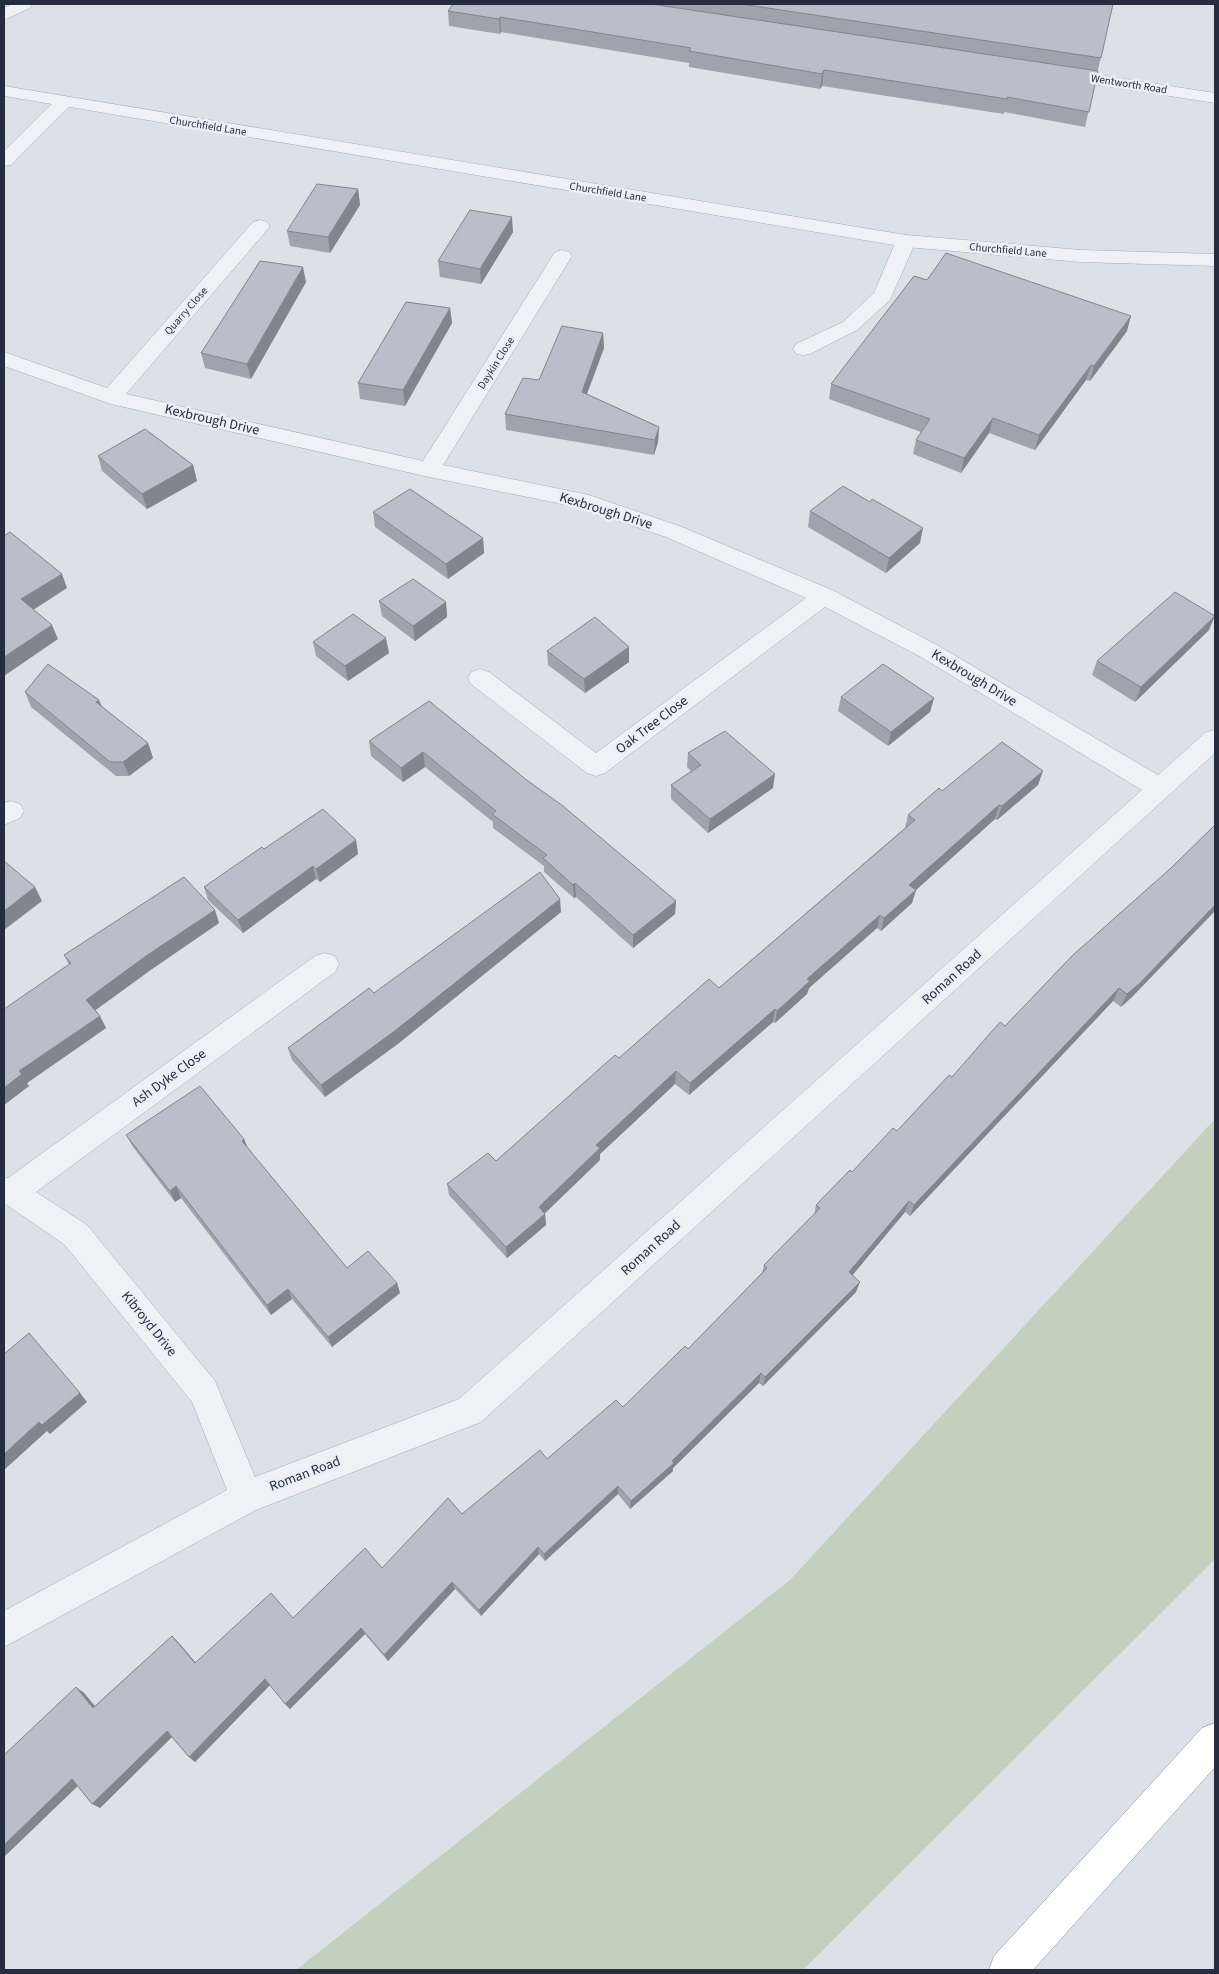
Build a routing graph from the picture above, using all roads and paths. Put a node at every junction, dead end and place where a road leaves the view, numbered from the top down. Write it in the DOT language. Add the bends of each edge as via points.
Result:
graph roads {
  1 [pos="24,4"];
  2 [pos="4,15"];
  3 [pos="1046,72"];
  4 [pos="4,91"];
  5 [pos="1215,98"];
  6 [pos="64,102"];
  7 [pos="4,161"];
  8 [pos="260,226"];
  9 [pos="906,241"];
  10 [pos="562,256"];
  11 [pos="1215,260"];
  12 [pos="803,349"];
  13 [pos="4,359"];
  14 [pos="110,396"];
  15 [pos="429,470"];
  16 [pos="824,596"];
  17 [pos="480,678"];
  18 [pos="1215,739"];
  19 [pos="1161,790"];
  20 [pos="326,964"];
  21 [pos="8,1191"];
  22 [pos="246,1497"];
  23 [pos="4,1630"];
  24 [pos="1215,1741"];
  25 [pos="1008,1970"];
  1 -- 2 [label="street"];
  3 -- 5 [label="street, Wentworth Road"];
  4 -- 6 [label="street, Churchfield Lane"];
  6 -- 7 [label="street"];
  6 -- 9 [label="street, Churchfield Lane"];
  8 -- 14 [label="street, Quarry Close"];
  9 -- 11 [label="street, Churchfield Lane" via="1081,256"];
  9 -- 12 [label="street" via="883,296 850,326"];
  10 -- 15 [label="street, Daykin Close"];
  13 -- 14 [label="street, Kexbrough Drive"];
  14 -- 15 [label="street, Kexbrough Drive"];
  15 -- 16 [label="street, Kexbrough Drive" via="581,500 674,532"];
  16 -- 17 [label="street, Oak Tree Close" via="596,766"];
  16 -- 19 [label="street, Kexbrough Drive" via="929,651"];
  18 -- 19 [label="street, Roman Road"];
  19 -- 22 [label="street, Roman Road" via="470,1411"];
  20 -- 21 [label="street, Ash Dyke Close"];
  21 -- 22 [label="street, Kibroyd Drive" via="76,1235 204,1392"];
  22 -- 23 [label="street, Roman Road"];
  24 -- 25 [label="highway"];
}
